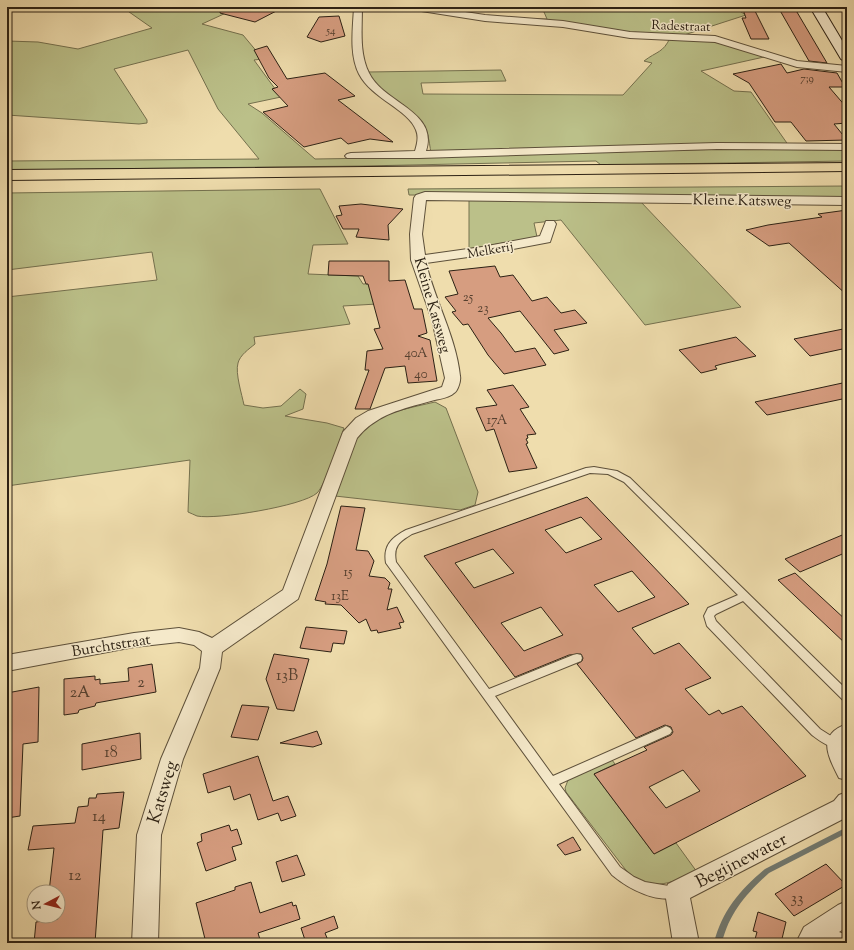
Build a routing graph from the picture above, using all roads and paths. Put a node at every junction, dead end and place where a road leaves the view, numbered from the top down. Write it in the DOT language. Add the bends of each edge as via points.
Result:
graph roads {
  1 [pos="358,7"];
  2 [pos="415,7"];
  3 [pos="816,7"];
  4 [pos="847,58"];
  5 [pos="847,69"];
  6 [pos="847,146"];
  7 [pos="420,155"];
  8 [pos="351,156"];
  9 [pos="847,167"];
  10 [pos="7,175"];
  11 [pos="847,177"];
  12 [pos="7,185"];
  13 [pos="847,201"];
  14 [pos="550,224"];
  15 [pos="418,260"];
  16 [pos="744,596"];
  17 [pos="212,648"];
  18 [pos="577,658"];
  19 [pos="7,663"];
  20 [pos="487,695"];
  21 [pos="847,697"];
  22 [pos="666,731"];
  23 [pos="842,738"];
  24 [pos="847,771"];
  25 [pos="550,782"];
  26 [pos="847,802"];
  27 [pos="677,892"];
  28 [pos="847,913"];
  29 [pos="819,940"];
  30 [pos="145,943"];
  31 [pos="686,943"];
  1 -- 7 [label="street" via="357,56 368,81 378,92 410,115 422,129 425,137"];
  2 -- 5 [label="street, Radestraat" via="485,18 563,24 622,34 729,41 799,65"];
  3 -- 4 [label="street"];
  6 -- 7 [label="street" via="717,146"];
  7 -- 8 [label="street"];
  9 -- 10 [label="highway"];
  11 -- 12 [label="highway"];
  13 -- 15 [label="street, Kleine Katsweg" via="425,196 418,202"];
  14 -- 15 [label="street, Melkerij" via="545,239"];
  15 -- 17 [label="street, Kleine Katsweg" via="454,378 449,390 386,410 364,420 357,427 350,436 291,594"];
  16 -- 20 [label="lane" via="627,480 614,472 589,470 400,537 389,549 391,563"];
  16 -- 21 [label="lane"];
  16 -- 23 [label="lane" via="712,611 709,616 711,623 816,732 827,740"];
  17 -- 19 [label="street, Burchtstraat" via="199,639 179,635 134,640"];
  17 -- 30 [label="street, Katsweg" via="210,668 172,759 149,835"];
  18 -- 20 [label="lane"];
  20 -- 25 [label="lane"];
  22 -- 25 [label="lane"];
  23 -- 24 [label="street" via="837,752"];
  25 -- 27 [label="lane" via="616,871 639,887 658,893"];
  26 -- 27 [label="street, Begijnewater" via="842,808"];
  27 -- 31 [label="street, Begijnewater"];
  28 -- 29 [label="street"];
}
